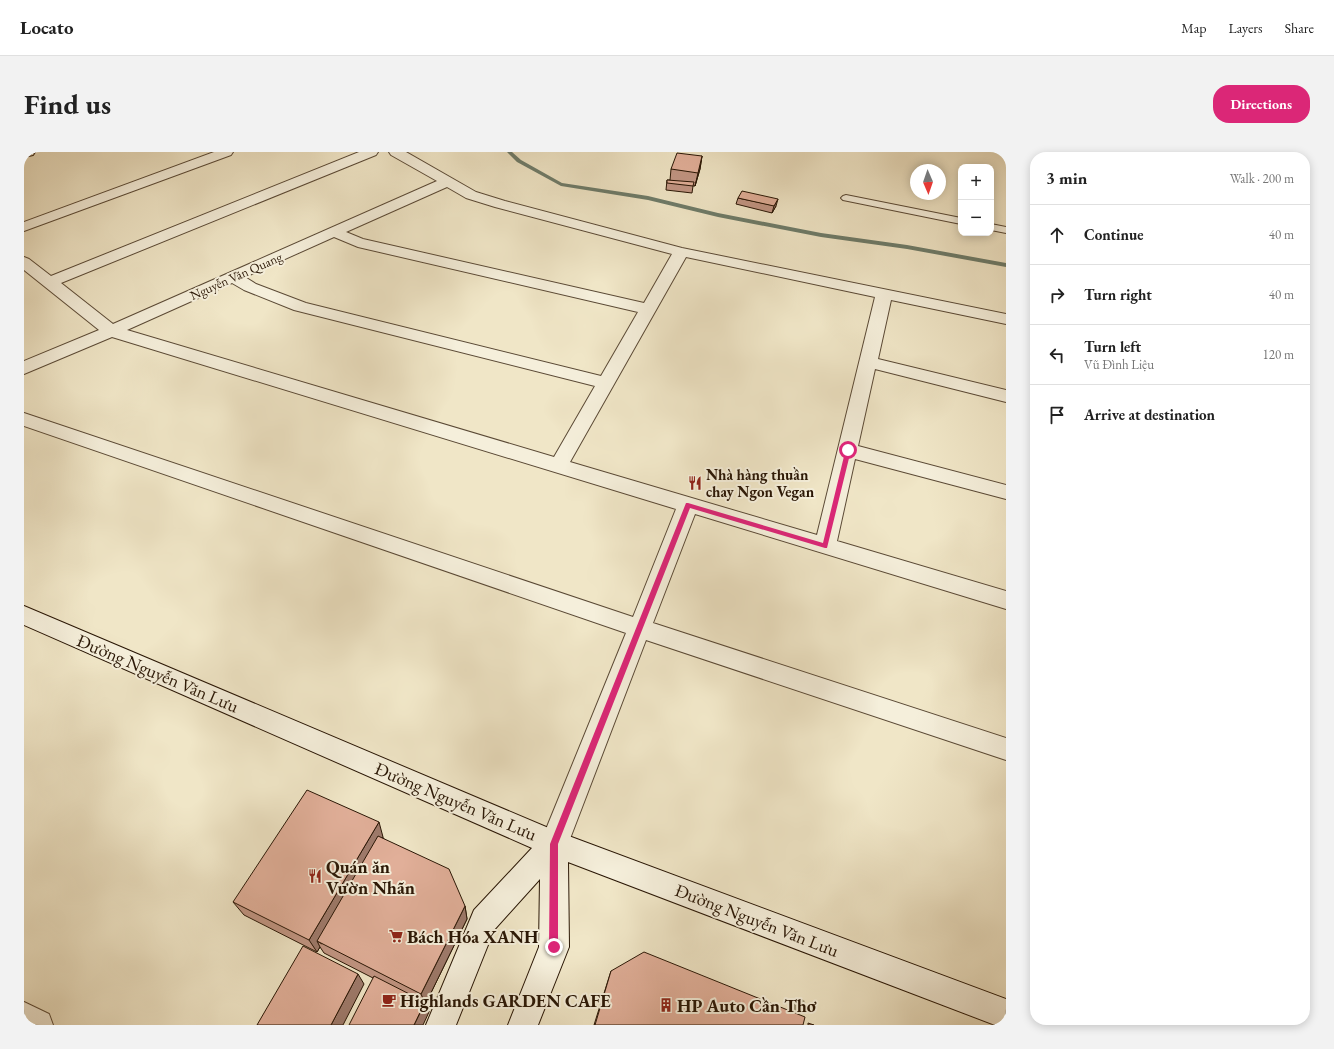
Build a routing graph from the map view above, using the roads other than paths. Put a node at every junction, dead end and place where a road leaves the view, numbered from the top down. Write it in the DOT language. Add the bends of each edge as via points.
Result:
graph roads {
  1 [pos="28,152"];
  2 [pos="226,152"];
  3 [pos="371,152"];
  4 [pos="396,152"];
  5 [pos="24,153"];
  6 [pos="446,182"];
  7 [pos="846,198"];
  8 [pos="958,220"];
  9 [pos="24,227"];
  10 [pos="994,228"];
  11 [pos="1006,230"];
  12 [pos="334,232"];
  13 [pos="681,252"];
  14 [pos="24,262"];
  15 [pos="233,277"];
  16 [pos="50,282"];
  17 [pos="884,294"];
  18 [pos="648,309"];
  19 [pos="1006,319"];
  20 [pos="111,331"];
  21 [pos="869,362"];
  22 [pos="24,368"];
  23 [pos="606,383"];
  24 [pos="1006,396"];
  25 [pos="24,419"];
  26 [pos="848,450"];
  27 [pos="558,466"];
  28 [pos="1006,492"];
  29 [pos="688,505"];
  30 [pos="825,546"];
  31 [pos="1006,600"];
  32 [pos="24,615"];
  33 [pos="639,628"];
  34 [pos="1006,749"];
  35 [pos="554,844"];
  36 [pos="1006,1014"];
  37 [pos="24,1017"];
  38 [pos="38,1025"];
  39 [pos="440,1025"];
  40 [pos="523,1025"];
  1 -- 5 [label="street"];
  2 -- 9 [label="street"];
  3 -- 16 [label="street"];
  4 -- 6 [label="street"];
  6 -- 12 [label="street, Nguyễn Văn Quang"];
  6 -- 13 [label="street" via="471,195"];
  7 -- 8 [label="lane"];
  10 -- 11 [label="lane"];
  12 -- 15 [label="street, Nguyễn Văn Quang"];
  12 -- 18 [label="street" via="358,242"];
  13 -- 17 [label="street"];
  13 -- 18 [label="street"];
  14 -- 16 [label="street"];
  15 -- 20 [label="street, Nguyễn Văn Quang"];
  15 -- 23 [label="street" via="250,287 300,307"];
  16 -- 20 [label="street"];
  17 -- 19 [label="street"];
  17 -- 21 [label="street"];
  18 -- 23 [label="street"];
  20 -- 22 [label="street, Nguyễn Văn Quang"];
  20 -- 27 [label="street"];
  21 -- 24 [label="street"];
  21 -- 26 [label="street"];
  23 -- 27 [label="street"];
  25 -- 33 [label="street"];
  26 -- 28 [label="street"];
  26 -- 30 [label="street"];
  27 -- 29 [label="street"];
  29 -- 30 [label="street"];
  29 -- 33 [label="street"];
  30 -- 31 [label="street"];
  32 -- 35 [label="street, Đường Nguyễn Văn Lưu"];
  33 -- 34 [label="street"];
  33 -- 35 [label="street"];
  35 -- 36 [label="street, Đường Nguyễn Văn Lưu"];
  35 -- 39 [label="street" via="484,920"];
  35 -- 40 [label="street" via="554,947"];
  37 -- 38 [label="street"];
}
